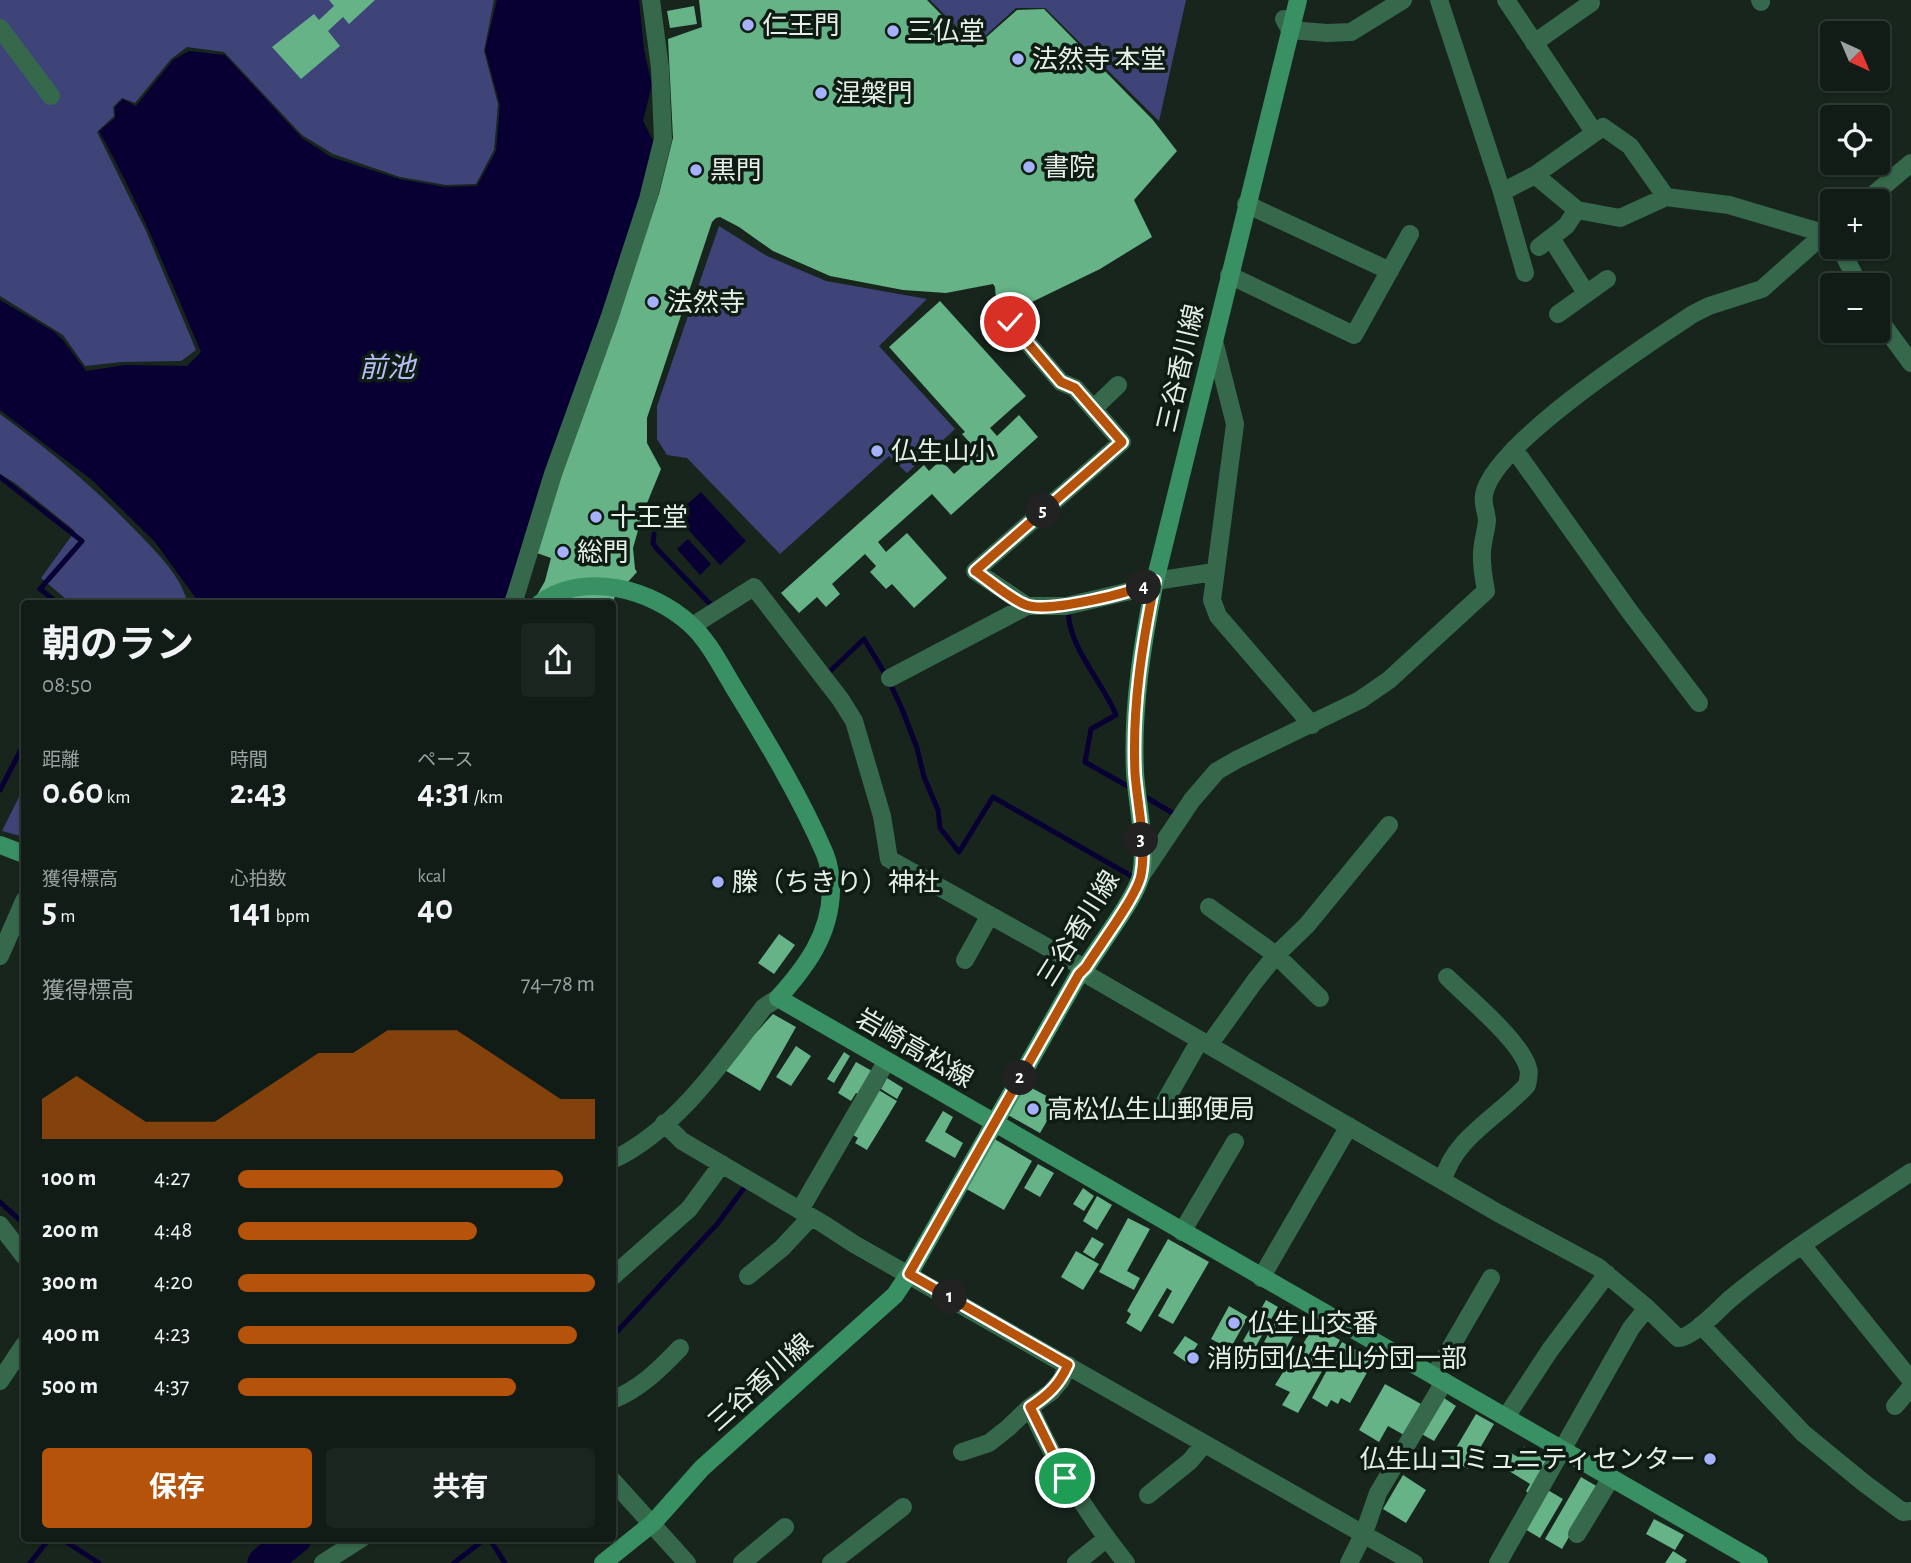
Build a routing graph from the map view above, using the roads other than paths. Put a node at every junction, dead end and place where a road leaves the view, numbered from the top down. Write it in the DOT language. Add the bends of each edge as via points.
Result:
graph roads {
  1 [pos="651,0"];
  2 [pos="1298,0"];
  3 [pos="1403,0"];
  4 [pos="1439,0"];
  5 [pos="1506,0"];
  6 [pos="1591,3"];
  7 [pos="1287,24"];
  8 [pos="0,28"];
  9 [pos="1534,43"];
  10 [pos="51,96"];
  11 [pos="1594,132"];
  12 [pos="1911,163"];
  13 [pos="1535,175"];
  14 [pos="1880,189"];
  15 [pos="1502,192"];
  16 [pos="1666,197"];
  17 [pos="1246,204"];
  18 [pos="1577,210"];
  19 [pos="1820,231"];
  20 [pos="1410,234"];
  21 [pos="1820,241"];
  22 [pos="1390,271"];
  23 [pos="1525,273"];
  24 [pos="1229,275"];
  25 [pos="1607,279"];
  26 [pos="1586,293"];
  27 [pos="1558,314"];
  28 [pos="1010,322"];
  29 [pos="1890,334"];
  30 [pos="1214,341"];
  31 [pos="1911,363"];
  32 [pos="1118,385"];
  33 [pos="1093,409"];
  34 [pos="1514,449"];
  35 [pos="1214,572"];
  36 [pos="1155,581"];
  37 [pos="514,600"];
  38 [pos="544,600"];
  39 [pos="1027,606"];
  40 [pos="692,626"];
  41 [pos="890,678"];
  42 [pos="1699,703"];
  43 [pos="1312,725"];
  44 [pos="1389,825"];
  45 [pos="0,845"];
  46 [pos="21,854"];
  47 [pos="1141,876"];
  48 [pos="1209,907"];
  49 [pos="21,908"];
  50 [pos="990,915"];
  51 [pos="0,956"];
  52 [pos="1276,956"];
  53 [pos="965,960"];
  54 [pos="1083,970"];
  55 [pos="1447,977"];
  56 [pos="778,998"];
  57 [pos="1320,998"];
  58 [pos="1205,1043"];
  59 [pos="886,1062"];
  60 [pos="1159,1112"];
  61 [pos="994,1123"];
  62 [pos="664,1124"];
  63 [pos="1349,1126"];
  64 [pos="1235,1142"];
  65 [pos="616,1158"];
  66 [pos="722,1164"];
  67 [pos="1911,1172"];
  68 [pos="1443,1181"];
  69 [pos="806,1213"];
  70 [pos="0,1225"];
  71 [pos="1182,1232"];
  72 [pos="1802,1245"];
  73 [pos="21,1252"];
  74 [pos="616,1274"];
  75 [pos="909,1274"];
  76 [pos="1607,1274"];
  77 [pos="748,1276"];
  78 [pos="1261,1278"];
  79 [pos="1491,1278"];
  80 [pos="1647,1308"];
  81 [pos="1701,1325"];
  82 [pos="680,1348"];
  83 [pos="21,1350"];
  84 [pos="1068,1365"];
  85 [pos="1439,1379"];
  86 [pos="1911,1380"];
  87 [pos="0,1381"];
  88 [pos="1911,1387"];
  89 [pos="616,1398"];
  90 [pos="1895,1406"];
  91 [pos="1030,1407"];
  92 [pos="1506,1417"];
  93 [pos="1204,1444"];
  94 [pos="1562,1450"];
  95 [pos="962,1452"];
  96 [pos="1611,1478"];
  97 [pos="616,1484"];
  98 [pos="1148,1495"];
  99 [pos="903,1507"];
  100 [pos="1911,1511"];
  101 [pos="653,1523"];
  102 [pos="785,1527"];
  103 [pos="1364,1533"];
  104 [pos="1577,1534"];
  105 [pos="1106,1539"];
  106 [pos="356,1542"];
  107 [pos="1394,1558"];
  108 [pos="323,1563"];
  109 [pos="603,1563"];
  110 [pos="687,1563"];
  111 [pos="743,1563"];
  112 [pos="831,1563"];
  113 [pos="1076,1563"];
  114 [pos="1126,1563"];
  115 [pos="1349,1563"];
  116 [pos="1414,1563"];
  117 [pos="1498,1563"];
  118 [pos="1759,1563"];
  1 -- 37 [label="street" via="663,139 648,199"];
  2 -- 7 [label="main road, 三谷香川線"];
  3 -- 7 [label="street" via="1351,32 1326,33"];
  4 -- 15 [label="street"];
  5 -- 9 [label="street"];
  6 -- 9 [label="street"];
  7 -- 17 [label="main road, 三谷香川線"];
  8 -- 10 [label="street"];
  9 -- 11 [label="street"];
  11 -- 13 [label="street"];
  11 -- 16 [label="street" via="1603,127 1630,146"];
  12 -- 14 [label="street"];
  13 -- 15 [label="street"];
  13 -- 18 [label="street"];
  15 -- 23 [label="street"];
  16 -- 18 [label="street" via="1620,218"];
  16 -- 19 [label="street" via="1729,205"];
  17 -- 22 [label="street"];
  17 -- 24 [label="main road, 三谷香川線"];
  18 -- 26 [label="street" via="1545,243"];
  20 -- 22 [label="street"];
  21 -- 34 [label="street" via="1762,289 1693,314 1583,389"];
  22 -- 24 [label="street" via="1354,335"];
  24 -- 30 [label="main road, 三谷香川線"];
  25 -- 26 [label="street"];
  26 -- 27 [label="street"];
  28 -- 33 [label="street" via="1061,382 1075,388"];
  29 -- 31 [label="street"];
  30 -- 35 [label="street" via="1235,424"];
  30 -- 36 [label="main road, 三谷香川線"];
  32 -- 33 [label="street"];
  33 -- 39 [label="street" via="1122,442 975,571"];
  34 -- 42 [label="street"];
  34 -- 43 [label="street" via="1499,465 1483,496 1486,591 1390,680"];
  35 -- 36 [label="street"];
  35 -- 43 [label="street" via="1212,600 1218,616"];
  36 -- 39 [label="street" via="1066,606"];
  36 -- 47 [label="main road, 三谷香川線" via="1140,653 1135,724"];
  38 -- 40 [label="main road" via="573,586 609,587 646,596"];
  39 -- 41 [label="street"];
  40 -- 50 [label="street" via="754,587 853,721 882,816 889,859"];
  40 -- 56 [label="main road" via="767,741 826,858 831,890 827,920 817,949"];
  43 -- 47 [label="street" via="1217,771"];
  44 -- 52 [label="street"];
  45 -- 46 [label="main road"];
  47 -- 54 [label="main road, 三谷香川線"];
  48 -- 52 [label="street"];
  49 -- 51 [label="street"];
  50 -- 53 [label="street"];
  50 -- 54 [label="street"];
  52 -- 57 [label="street"];
  52 -- 58 [label="street"];
  54 -- 58 [label="street"];
  54 -- 61 [label="main road, 三谷香川線"];
  55 -- 68 [label="street" via="1502,1031 1529,1070 1527,1085 1463,1143 1446,1166"];
  56 -- 59 [label="main road, 岩崎高松線"];
  56 -- 62 [label="street" via="764,1007 697,1092"];
  58 -- 60 [label="street"];
  58 -- 63 [label="street"];
  59 -- 61 [label="main road, 岩崎高松線"];
  59 -- 69 [label="street"];
  61 -- 71 [label="main road, 岩崎高松線"];
  61 -- 75 [label="main road, 三谷香川線"];
  62 -- 65 [label="street"];
  62 -- 66 [label="street" via="682,1141"];
  63 -- 68 [label="street"];
  63 -- 78 [label="street"];
  64 -- 71 [label="street"];
  66 -- 69 [label="street"];
  66 -- 74 [label="street" via="689,1209"];
  67 -- 72 [label="street"];
  68 -- 76 [label="street"];
  69 -- 75 [label="street"];
  69 -- 77 [label="street" via="782,1248"];
  70 -- 73 [label="street"];
  71 -- 78 [label="main road, 岩崎高松線"];
  72 -- 81 [label="street"];
  72 -- 86 [label="street"];
  75 -- 84 [label="street"];
  75 -- 101 [label="main road, 三谷香川線" via="895,1294 702,1468"];
  76 -- 80 [label="street"];
  76 -- 92 [label="street"];
  78 -- 85 [label="main road, 岩崎高松線"];
  79 -- 85 [label="street"];
  80 -- 81 [label="street" via="1678,1338"];
  80 -- 94 [label="street"];
  81 -- 100 [label="street" via="1803,1433 1903,1512"];
  82 -- 89 [label="street" via="659,1371"];
  83 -- 87 [label="street"];
  84 -- 91 [label="street" via="1051,1392"];
  84 -- 93 [label="street"];
  85 -- 92 [label="main road, 岩崎高松線"];
  85 -- 103 [label="street" via="1378,1493"];
  88 -- 90 [label="street"];
  91 -- 95 [label="street" via="989,1443"];
  91 -- 105 [label="street" via="1065,1478"];
  92 -- 94 [label="main road, 岩崎高松線"];
  93 -- 98 [label="street"];
  93 -- 103 [label="street"];
  94 -- 96 [label="main road, 岩崎高松線"];
  94 -- 117 [label="street"];
  96 -- 104 [label="street"];
  96 -- 118 [label="main road, 岩崎高松線"];
  97 -- 101 [label="street"];
  99 -- 112 [label="street"];
  101 -- 109 [label="main road, 三谷香川線"];
  101 -- 110 [label="street"];
  102 -- 111 [label="street"];
  103 -- 107 [label="street"];
  103 -- 115 [label="street"];
  105 -- 113 [label="street"];
  105 -- 114 [label="street"];
  106 -- 108 [label="street"];
  107 -- 116 [label="street"];
}
